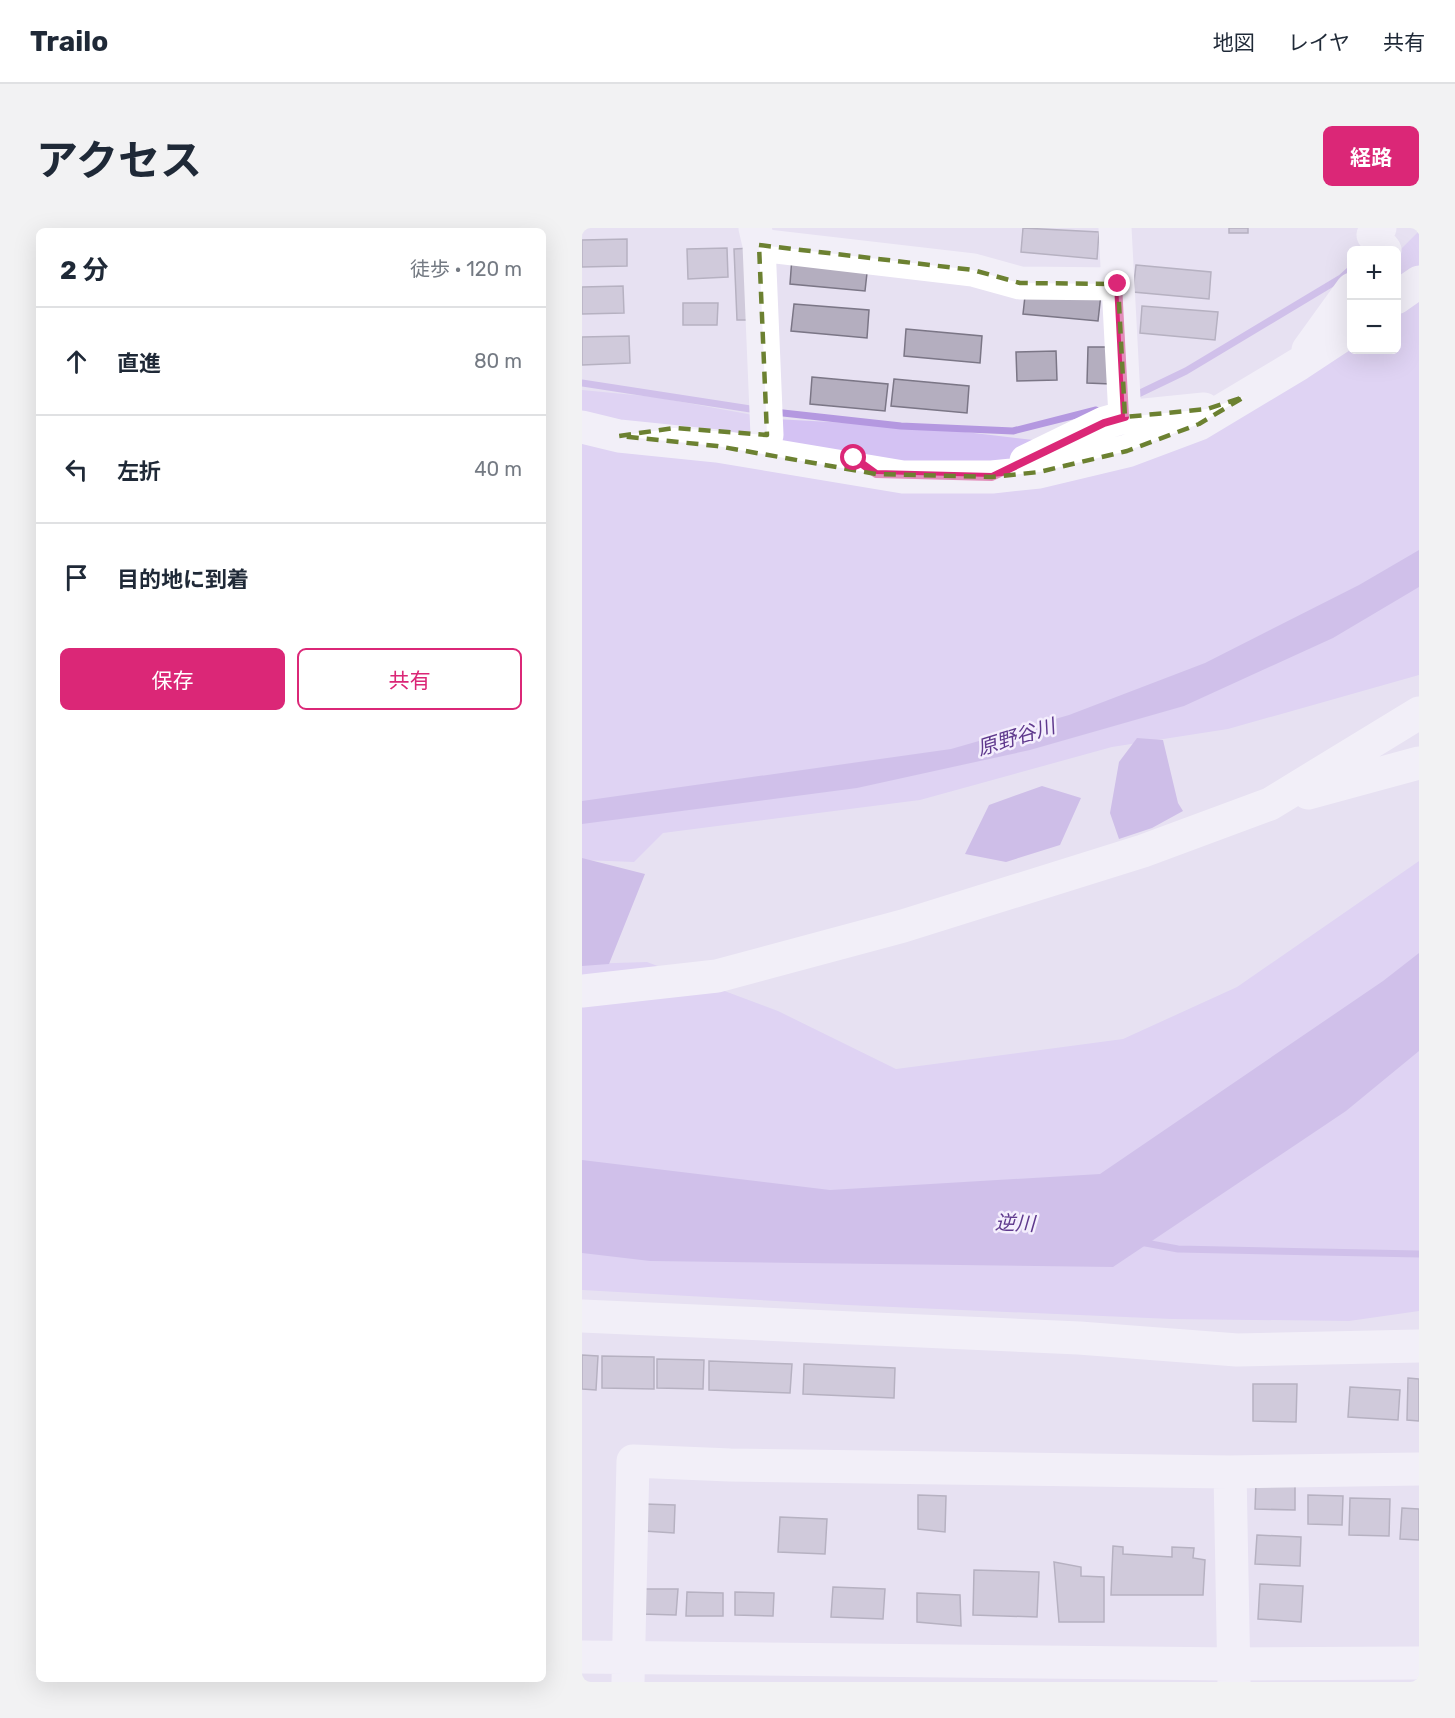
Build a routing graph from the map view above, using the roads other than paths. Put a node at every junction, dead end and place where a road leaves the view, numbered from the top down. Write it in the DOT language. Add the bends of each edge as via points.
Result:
graph roads {
  1 [pos="1115,228"];
  2 [pos="1380,228"];
  3 [pos="757,237"];
  4 [pos="1382,246"];
  5 [pos="1419,282"];
  6 [pos="1118,284"];
  7 [pos="1401,295"];
  8 [pos="1347,296"];
  9 [pos="1347,331"];
  10 [pos="1299,364"];
  11 [pos="1244,398"];
  12 [pos="1125,417"];
  13 [pos="582,427"];
  14 [pos="767,435"];
  15 [pos="619,436"];
  16 [pos="876,474"];
  17 [pos="992,477"];
  18 [pos="1419,713"];
  19 [pos="1419,763"];
  20 [pos="1270,804"];
  21 [pos="582,991"];
  22 [pos="582,1316"];
  23 [pos="1419,1346"];
  24 [pos="1419,1469"];
  25 [pos="1230,1472"];
  26 [pos="582,1657"];
  27 [pos="1419,1663"];
  28 [pos="629,1670"];
  29 [pos="1234,1673"];
  1 -- 6 [label="street"];
  2 -- 4 [label="street" via="1373,235"];
  3 -- 6 [label="street" via="973,270 1020,283"];
  3 -- 14 [label="street"];
  5 -- 7 [label="street"];
  6 -- 12 [label="street"];
  8 -- 10 [label="street"];
  9 -- 10 [label="street"];
  10 -- 11 [label="street"];
  11 -- 12 [label="street" via="1207,409"];
  11 -- 17 [label="street" via="1200,424 1126,451 1040,472"];
  12 -- 17 [label="street" via="1104,423"];
  13 -- 15 [label="street"];
  14 -- 15 [label="street" via="674,428"];
  14 -- 16 [label="street" via="854,458"];
  15 -- 16 [label="street" via="717,446"];
  16 -- 17 [label="street"];
  18 -- 20 [label="street"];
  19 -- 20 [label="street"];
  20 -- 21 [label="street" via="1143,851 892,929 717,976"];
  22 -- 23 [label="street" via="1079,1338 1237,1350"];
  24 -- 25 [label="street"];
  25 -- 28 [label="street" via="633,1461"];
  25 -- 29 [label="street"];
  26 -- 28 [label="street"];
  27 -- 29 [label="street"];
  28 -- 29 [label="street"];
}
